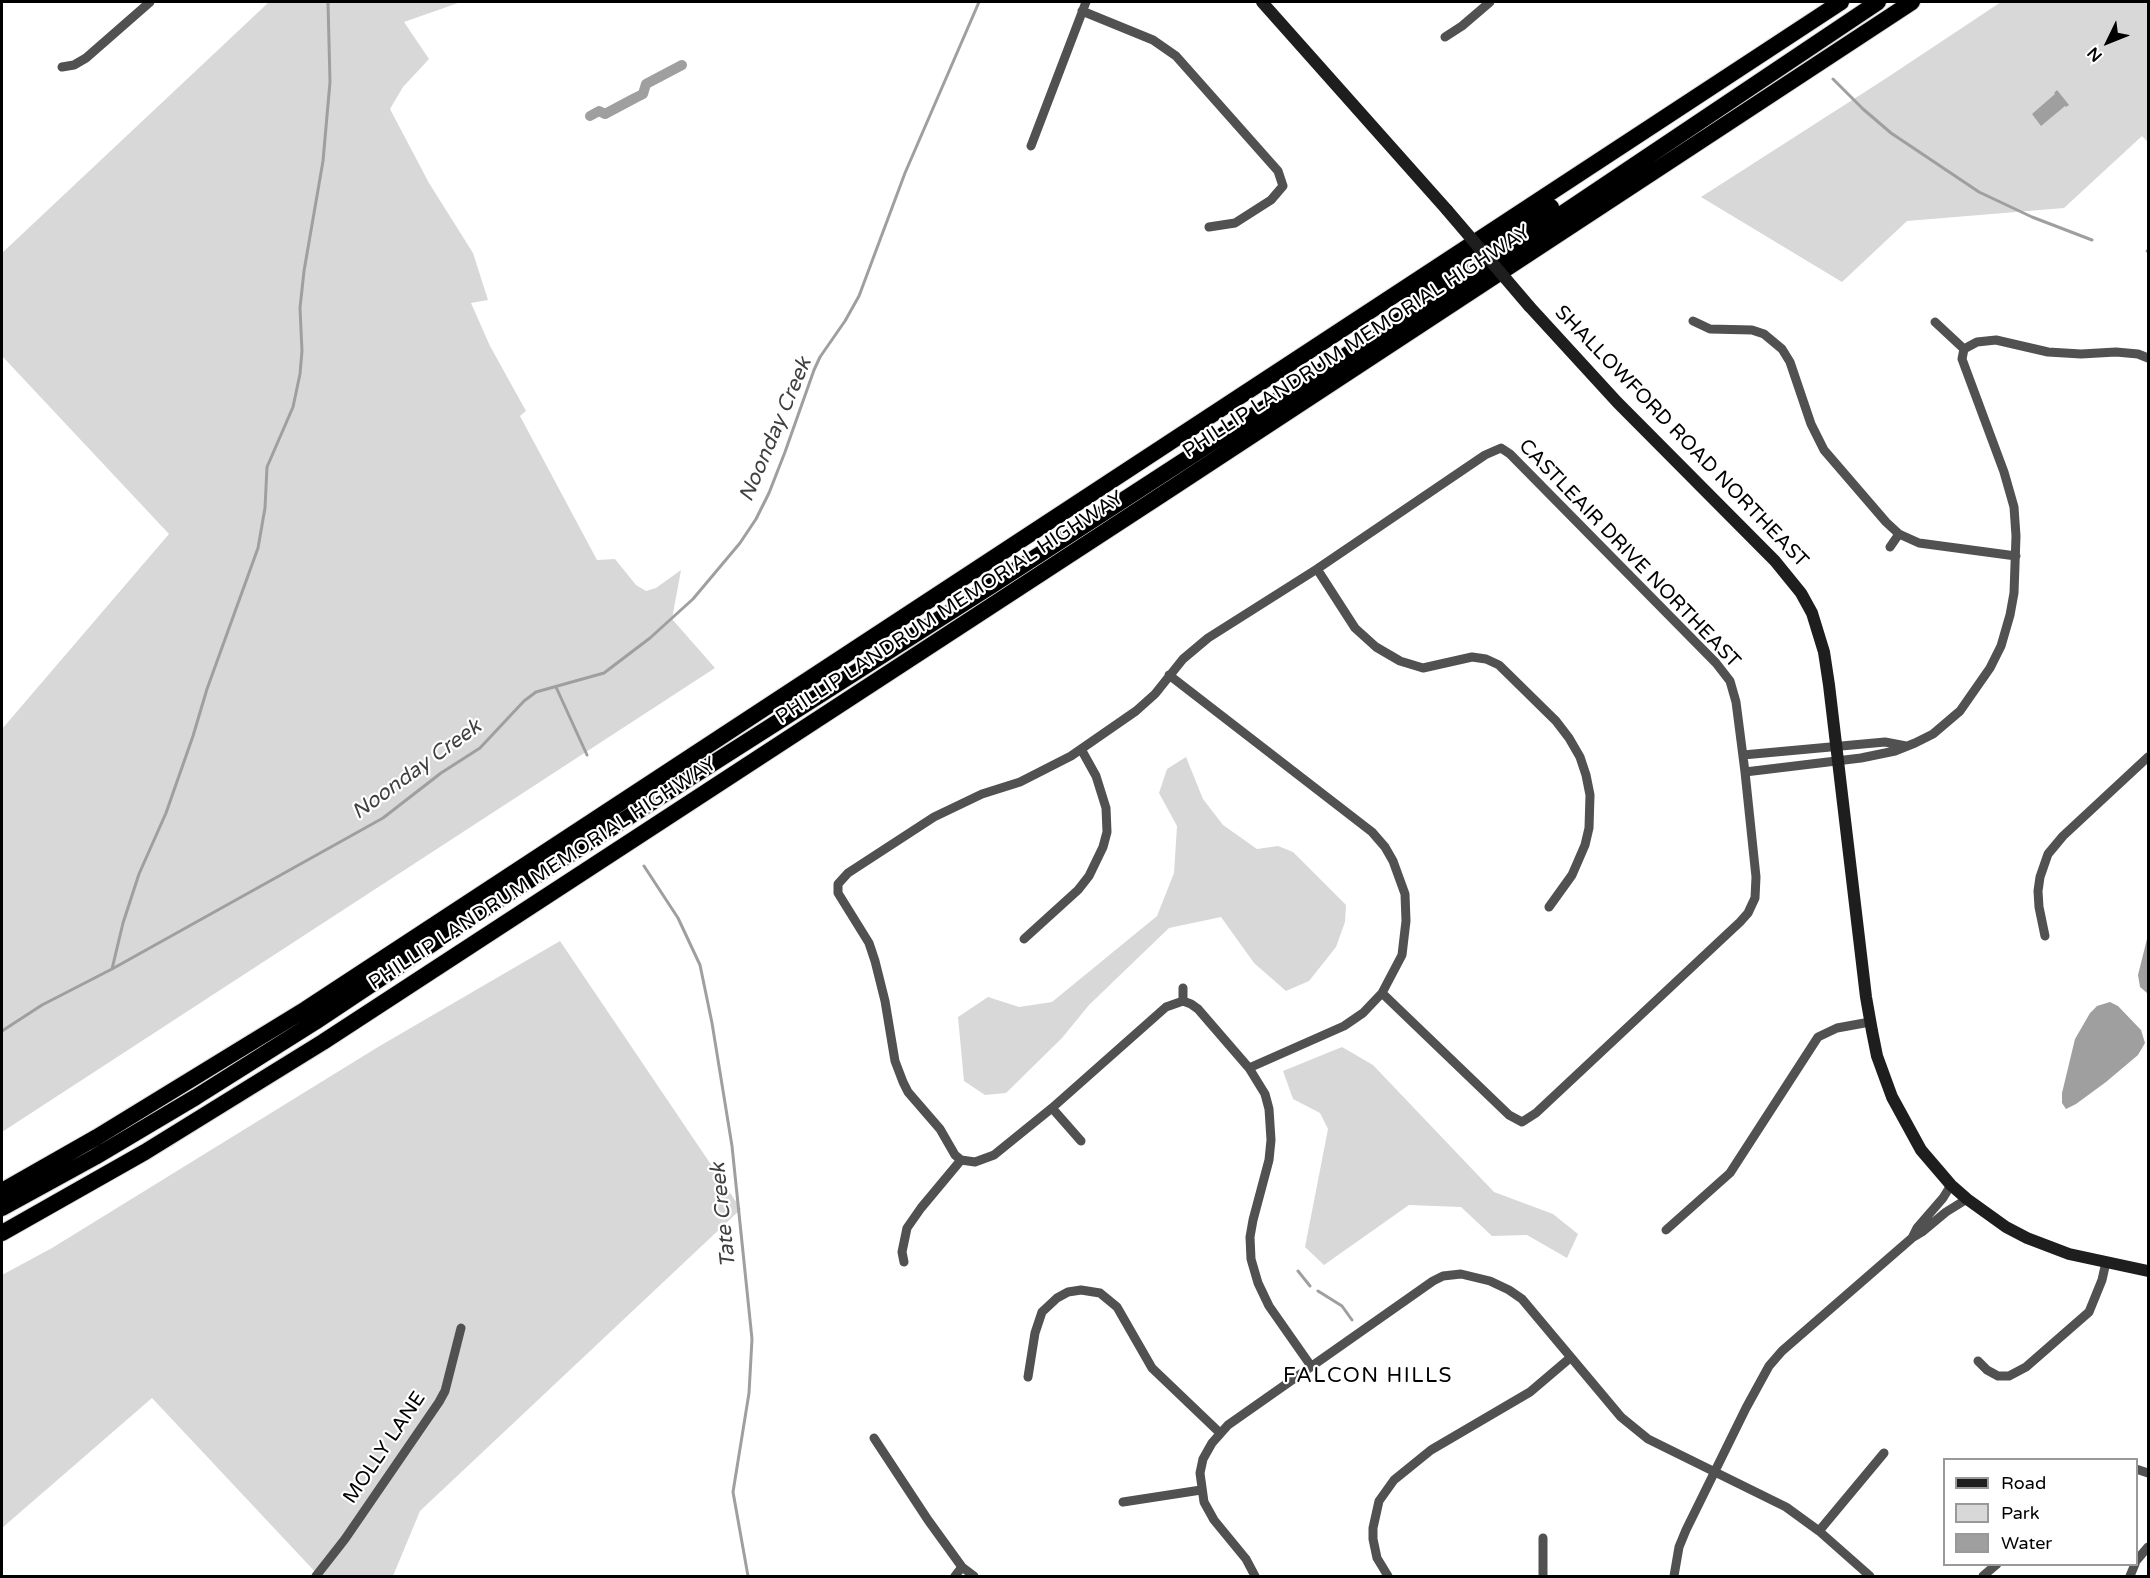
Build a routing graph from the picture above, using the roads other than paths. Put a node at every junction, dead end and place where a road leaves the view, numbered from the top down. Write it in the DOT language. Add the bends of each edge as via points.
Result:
graph roads {
  1 [pos="150,2"];
  2 [pos="1262,2"];
  3 [pos="1490,2"];
  4 [pos="1841,2"];
  5 [pos="1878,2"];
  6 [pos="1912,2"];
  7 [pos="1084,6"];
  8 [pos="1862,12"];
  9 [pos="1445,37"];
  10 [pos="62,67"];
  11 [pos="1031,146"];
  12 [pos="1283,186"];
  13 [pos="1294,186"];
  14 [pos="1209,227"];
  15 [pos="1693,321"];
  16 [pos="1935,322"];
  17 [pos="1964,349"];
  18 [pos="2148,358"];
  19 [pos="1214,413"];
  20 [pos="1899,534"];
  21 [pos="1890,547"];
  22 [pos="2016,556"];
  23 [pos="1317,569"];
  24 [pos="1170,675"];
  25 [pos="1836,746"];
  26 [pos="1906,746"];
  27 [pos="1081,749"];
  28 [pos="1743,755"];
  29 [pos="2148,757"];
  30 [pos="1838,761"];
  31 [pos="1744,772"];
  32 [pos="826,883"];
  33 [pos="838,884"];
  34 [pos="1549,907"];
  35 [pos="2045,936"];
  36 [pos="1024,939"];
  37 [pos="1183,988"];
  38 [pos="1382,993"];
  39 [pos="1183,1001"];
  40 [pos="1870,1022"];
  41 [pos="1250,1068"];
  42 [pos="1052,1108"];
  43 [pos="1081,1141"];
  44 [pos="961,1161"];
  45 [pos="1951,1185"];
  46 [pos="2,1191"];
  47 [pos="1967,1199"];
  48 [pos="2,1208"];
  49 [pos="1666,1230"];
  50 [pos="2,1233"];
  51 [pos="1912,1238"];
  52 [pos="904,1262"];
  53 [pos="2106,1262"];
  54 [pos="2148,1271"];
  55 [pos="461,1328"];
  56 [pos="1570,1358"];
  57 [pos="1978,1361"];
  58 [pos="1311,1366"];
  59 [pos="1028,1377"];
  60 [pos="1220,1433"];
  61 [pos="874,1438"];
  62 [pos="1884,1453"];
  63 [pos="1714,1472"];
  64 [pos="1201,1490"];
  65 [pos="1123,1502"];
  66 [pos="1819,1531"];
  67 [pos="1543,1538"];
  68 [pos="2148,1547"];
  69 [pos="2138,1560"];
  70 [pos="1995,1566"];
  71 [pos="962,1567"];
  72 [pos="316,1576"];
  73 [pos="955,1576"];
  74 [pos="974,1576"];
  75 [pos="1255,1576"];
  76 [pos="1388,1576"];
  77 [pos="1543,1576"];
  78 [pos="1674,1576"];
  79 [pos="1870,1576"];
  80 [pos="1983,1576"];
  1 -- 10 [label="street" via="86,58"];
  2 -- 25 [label="street, SHALLOWFORD ROAD NORTHEAST, bridge" via="1576,360 1775,561 1801,593 1824,652"];
  3 -- 9 [label="street"];
  4 -- 19 [label="highway, PHILLIP LANDRUM MEMORIAL HIGHWAY"];
  5 -- 8 [label="highway"];
  6 -- 50 [label="highway, PHILLIP LANDRUM MEMORIAL HIGHWAY" via="323,1042 145,1152"];
  7 -- 11 [label="street"];
  7 -- 12 [label="street" via="1153,40 1176,56 1278,171"];
  8 -- 19 [label="highway" via="1710,105 1447,276"];
  8 -- 48 [label="highway" via="1479,269 315,1022 186,1103"];
  12 -- 13 [label="street"];
  12 -- 14 [label="street" via="1271,200 1235,223"];
  15 -- 20 [label="street" via="1710,329 1752,330 1764,334 1782,349 1824,450"];
  16 -- 17 [label="street"];
  17 -- 18 [label="street" via="1977,342 1996,340 2060,354 2116,352"];
  17 -- 22 [label="street" via="1962,359 2010,492 2016,522"];
  19 -- 46 [label="highway, PHILLIP LANDRUM MEMORIAL HIGHWAY" via="306,1009"];
  20 -- 21 [label="street"];
  20 -- 22 [label="street" via="1919,543"];
  22 -- 26 [label="street" via="2010,615 1990,668 1952,719 1933,734"];
  23 -- 24 [label="street, CASTLEAIR DRIVE NORTHEAST" via="1208,639"];
  23 -- 28 [label="street, CASTLEAIR DRIVE NORTHEAST" via="1502,443 1725,672 1734,692"];
  23 -- 34 [label="street" via="1355,628 1376,647 1423,668 1472,657 1499,665 1569,738 1586,775 1589,828 1572,875"];
  24 -- 27 [label="street, CASTLEAIR DRIVE NORTHEAST" via="1136,711"];
  24 -- 38 [label="street" via="1341,806 1385,847 1400,876 1407,921 1401,955"];
  25 -- 26 [label="street" via="1885,742"];
  25 -- 28 [label="street"];
  25 -- 30 [label="street, SHALLOWFORD ROAD NORTHEAST"];
  26 -- 30 [label="street"];
  27 -- 33 [label="street, CASTLEAIR DRIVE NORTHEAST" via="1020,782 959,803 848,873"];
  27 -- 36 [label="street" via="1096,776 1106,808 1104,846 1078,890"];
  28 -- 31 [label="street, CASTLEAIR DRIVE NORTHEAST"];
  29 -- 35 [label="street" via="2063,836 2049,854 2038,891"];
  30 -- 31 [label="street"];
  30 -- 40 [label="street, SHALLOWFORD ROAD NORTHEAST"];
  31 -- 38 [label="street, CASTLEAIR DRIVE NORTHEAST" via="1757,889 1748,913 1521,1126"];
  32 -- 33 [label="street"];
  33 -- 44 [label="street" via="838,892 869,943 875,961 903,1082"];
  37 -- 39 [label="street"];
  38 -- 41 [label="street" via="1344,1026"];
  39 -- 41 [label="street" via="1198,1009"];
  39 -- 42 [label="street" via="1166,1007"];
  40 -- 45 [label="street, SHALLOWFORD ROAD NORTHEAST" via="1877,1056 1896,1104 1921,1150"];
  40 -- 49 [label="street" via="1829,1030 1818,1037 1730,1173"];
  41 -- 58 [label="street" via="1264,1094 1272,1126 1269,1160 1252,1220 1251,1259 1269,1306"];
  42 -- 43 [label="street"];
  42 -- 44 [label="street" via="988,1159"];
  44 -- 52 [label="street" via="907,1228"];
  45 -- 47 [label="street, SHALLOWFORD ROAD NORTHEAST"];
  45 -- 51 [label="street"];
  47 -- 51 [label="street"];
  47 -- 53 [label="street, SHALLOWFORD ROAD NORTHEAST" via="2027,1238 2069,1254"];
  51 -- 63 [label="street" via="1776,1358"];
  53 -- 54 [label="street, SHALLOWFORD ROAD NORTHEAST"];
  53 -- 57 [label="street" via="2089,1312 2026,1367 2009,1376 1998,1376"];
  55 -- 72 [label="street, MOLLY LANE" via="439,1402"];
  56 -- 58 [label="street" via="1522,1299 1490,1281 1461,1274 1433,1281"];
  56 -- 63 [label="street" via="1648,1439"];
  56 -- 76 [label="street" via="1530,1392 1431,1449 1394,1480 1379,1501 1373,1528 1377,1558"];
  58 -- 60 [label="street"];
  59 -- 60 [label="street" via="1042,1312 1068,1292 1100,1293 1117,1307 1152,1368"];
  60 -- 64 [label="street" via="1203,1459"];
  61 -- 71 [label="street"];
  62 -- 66 [label="street"];
  63 -- 66 [label="street" via="1780,1503"];
  63 -- 78 [label="street" via="1679,1547"];
  64 -- 65 [label="street"];
  64 -- 75 [label="street" via="1208,1512"];
  66 -- 79 [label="street"];
  67 -- 77 [label="street"];
  68 -- 69 [label="street"];
  70 -- 80 [label="street"];
  71 -- 73 [label="street"];
  71 -- 74 [label="street"];
}
